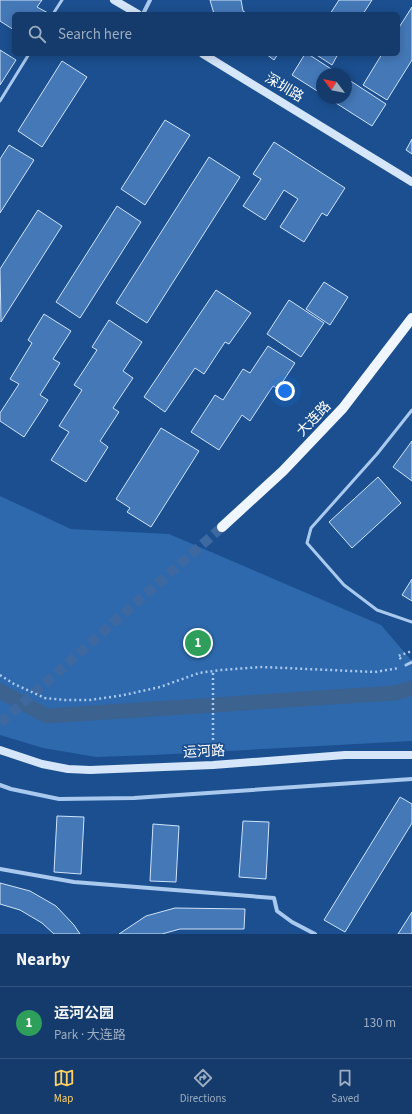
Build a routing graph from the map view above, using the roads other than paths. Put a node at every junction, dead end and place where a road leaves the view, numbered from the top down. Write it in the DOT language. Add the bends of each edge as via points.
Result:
graph roads {
  1 [pos="62,0"];
  2 [pos="114,0"];
  3 [pos="150,0"];
  4 [pos="54,12"];
  5 [pos="135,12"];
  6 [pos="144,12"];
  7 [pos="28,56"];
  8 [pos="206,56"];
  9 [pos="0,101"];
  10 [pos="412,182"];
  11 [pos="412,318"];
  12 [pos="412,410"];
  13 [pos="222,527"];
  14 [pos="412,622"];
  15 [pos="412,662"];
  16 [pos="406,665"];
  17 [pos="0,750"];
  18 [pos="412,755"];
  19 [pos="412,779"];
  20 [pos="0,785"];
  21 [pos="0,870"];
  22 [pos="315,934"];
  1 -- 4 [label="lane"];
  2 -- 5 [label="street"];
  3 -- 6 [label="street"];
  7 -- 9 [label="lane"];
  8 -- 10 [label="street, 深圳路"];
  11 -- 13 [label="main road, 大连路" via="344,408 283,471"];
  12 -- 14 [label="lane" via="377,454 311,528 307,543 344,585 377,610"];
  15 -- 16 [label="lane"];
  17 -- 18 [label="street, 运河路" via="42,764 90,770 213,765 345,755"];
  19 -- 20 [label="street" via="134,798 67,799"];
  21 -- 22 [label="street" via="74,882 274,898 277,911"];
}
